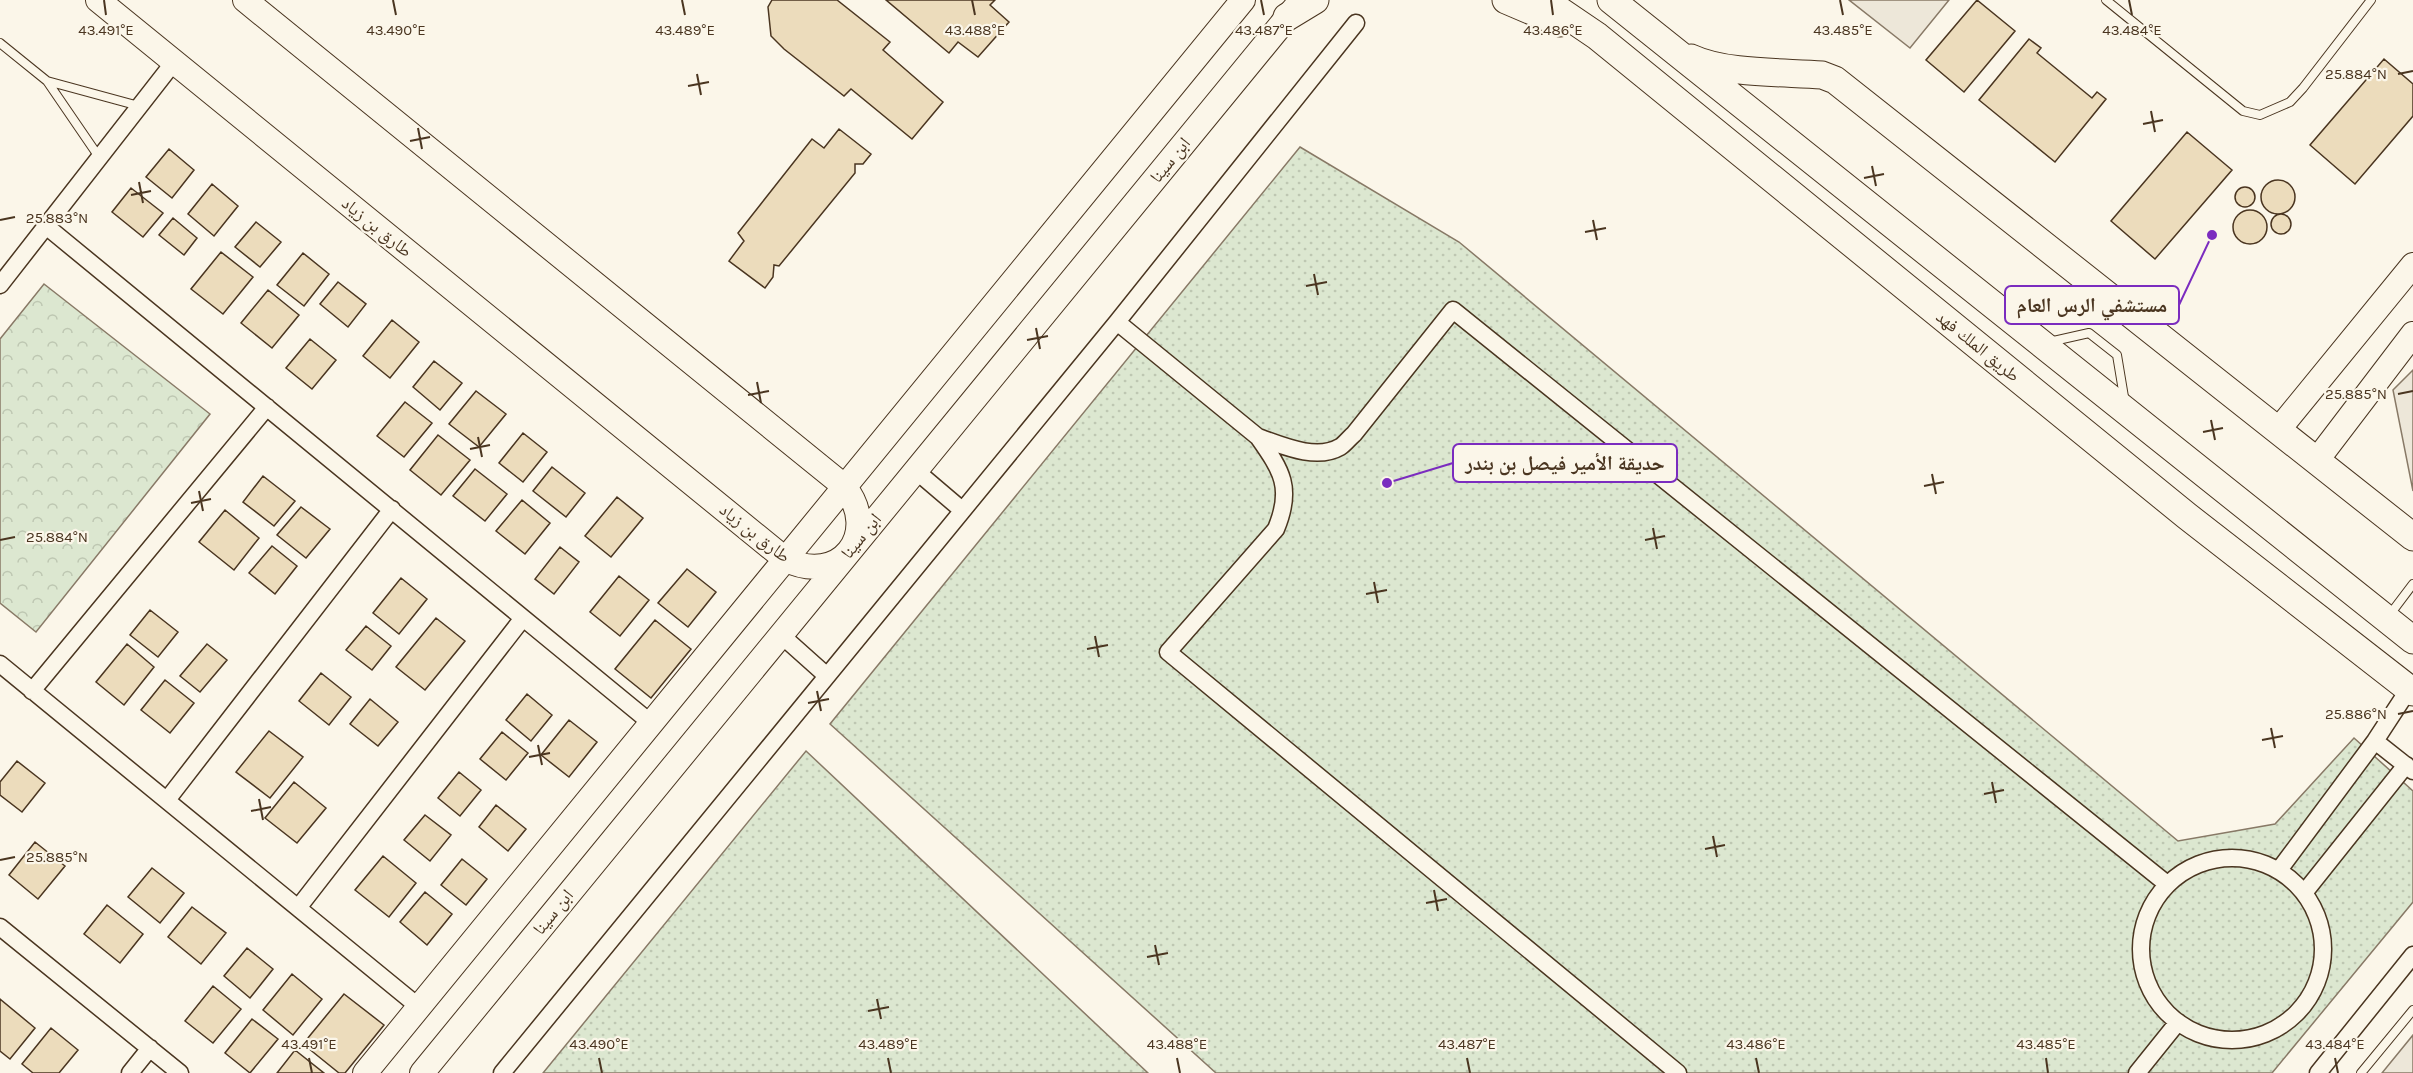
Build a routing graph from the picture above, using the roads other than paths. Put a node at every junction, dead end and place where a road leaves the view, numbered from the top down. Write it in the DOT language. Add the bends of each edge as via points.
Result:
graph roads {
  1 [pos="98,0"];
  2 [pos="244,0"];
  3 [pos="1243,0"];
  4 [pos="1315,0"];
  5 [pos="1506,0"];
  6 [pos="1544,0"];
  7 [pos="1611,0"];
  8 [pos="2106,0"];
  9 [pos="2371,0"];
  10 [pos="1295,9"];
  11 [pos="1356,23"];
  12 [pos="1597,36"];
  13 [pos="0,43"];
  14 [pos="1670,47"];
  15 [pos="174,62"];
  16 [pos="47,81"];
  17 [pos="139,106"];
  18 [pos="99,157"];
  19 [pos="46,226"];
  20 [pos="2413,265"];
  21 [pos="0,285"];
  22 [pos="1117,322"];
  23 [pos="2413,334"];
  24 [pos="2041,343"];
  25 [pos="267,407"];
  26 [pos="2127,412"];
  27 [pos="2279,429"];
  28 [pos="1258,437"];
  29 [pos="2317,460"];
  30 [pos="915,470"];
  31 [pos="844,486"];
  32 [pos="392,509"];
  33 [pos="962,510"];
  34 [pos="2413,537"];
  35 [pos="847,553"];
  36 [pos="785,559"];
  37 [pos="2413,584"];
  38 [pos="524,618"];
  39 [pos="2387,620"];
  40 [pos="780,634"];
  41 [pos="2413,640"];
  42 [pos="0,664"];
  43 [pos="827,676"];
  44 [pos="32,691"];
  45 [pos="2411,691"];
  46 [pos="651,723"];
  47 [pos="2375,741"];
  48 [pos="2410,768"];
  49 [pos="167,800"];
  50 [pos="2279,870"];
  51 [pos="2167,884"];
  52 [pos="2304,893"];
  53 [pos="298,908"];
  54 [pos="2,931"];
  55 [pos="2413,955"];
  56 [pos="419,1007"];
  57 [pos="2413,1010"];
  58 [pos="2178,1022"];
  59 [pos="150,1048"];
  60 [pos="130,1073"];
  61 [pos="180,1073"];
  62 [pos="365,1073"];
  63 [pos="422,1073"];
  64 [pos="502,1073"];
  65 [pos="1678,1073"];
  66 [pos="2137,1073"];
  67 [pos="2318,1073"];
  68 [pos="2361,1073"];
  1 -- 15 [label="street, طارق بن زياد"];
  2 -- 31 [label="street"];
  3 -- 31 [label="street"];
  4 -- 10 [label="main road"];
  5 -- 12 [label="main road"];
  6 -- 12 [label="main road, طريق الملك فهد"];
  7 -- 14 [label="main road"];
  8 -- 9 [label="lane" via="2243,111 2260,115 2297,95"];
  10 -- 30 [label="street, ابن سينا"];
  11 -- 22 [label="street"];
  12 -- 45 [label="main road, طريق الملك فهد" via="2187,516"];
  13 -- 16 [label="lane"];
  14 -- 24 [label="main road"];
  14 -- 27 [label="main road" via="1702,63 1723,68 1822,75 1835,80"];
  15 -- 17 [label="street"];
  15 -- 36 [label="street, طارق بن زياد"];
  16 -- 17 [label="lane"];
  16 -- 18 [label="lane"];
  17 -- 18 [label="street"];
  18 -- 19 [label="street"];
  19 -- 21 [label="street"];
  19 -- 25 [label="street"];
  20 -- 27 [label="street"];
  22 -- 28 [label="street"];
  22 -- 33 [label="street"];
  23 -- 29 [label="street"];
  24 -- 26 [label="main road"];
  24 -- 26 [label="lane" via="2089,333 2117,355"];
  25 -- 32 [label="street"];
  25 -- 44 [label="street"];
  26 -- 39 [label="main road"];
  27 -- 29 [label="main road"];
  28 -- 51 [label="street" via="1294,450 1339,448 1453,310"];
  28 -- 65 [label="street" via="1278,466 1284,511 1276,530 1168,652"];
  29 -- 34 [label="main road"];
  30 -- 33 [label="street"];
  30 -- 35 [label="street, ابن سينا"];
  31 -- 35 [label="street" via="859,512 859,527"];
  31 -- 36 [label="street"];
  32 -- 38 [label="street"];
  32 -- 49 [label="street"];
  33 -- 43 [label="street"];
  35 -- 36 [label="street, طارق بن زياد" via="837,561 817,567"];
  35 -- 40 [label="street, ابن سينا"];
  36 -- 46 [label="street"];
  37 -- 39 [label="lane"];
  38 -- 46 [label="street"];
  38 -- 53 [label="street"];
  39 -- 41 [label="main road"];
  40 -- 43 [label="street"];
  40 -- 63 [label="street, ابن سينا"];
  42 -- 44 [label="street"];
  43 -- 64 [label="street"];
  44 -- 49 [label="street"];
  45 -- 47 [label="street"];
  46 -- 56 [label="street"];
  47 -- 48 [label="street"];
  47 -- 50 [label="street"];
  48 -- 52 [label="street"];
  49 -- 53 [label="street"];
  50 -- 51 [label="street" via="2253,861 2222,859 2192,867"];
  50 -- 52 [label="street"];
  51 -- 58 [label="street" via="2150,909 2141,937 2142,966 2152,994"];
  52 -- 58 [label="street" via="2319,921 2323,951 2317,981 2302,1008 2280,1027 2252,1038 2223,1040 2195,1033"];
  53 -- 56 [label="street"];
  54 -- 59 [label="street"];
  55 -- 67 [label="street"];
  56 -- 62 [label="street"];
  57 -- 68 [label="lane"];
  58 -- 66 [label="street"];
  59 -- 60 [label="street"];
  59 -- 61 [label="street"];
}
